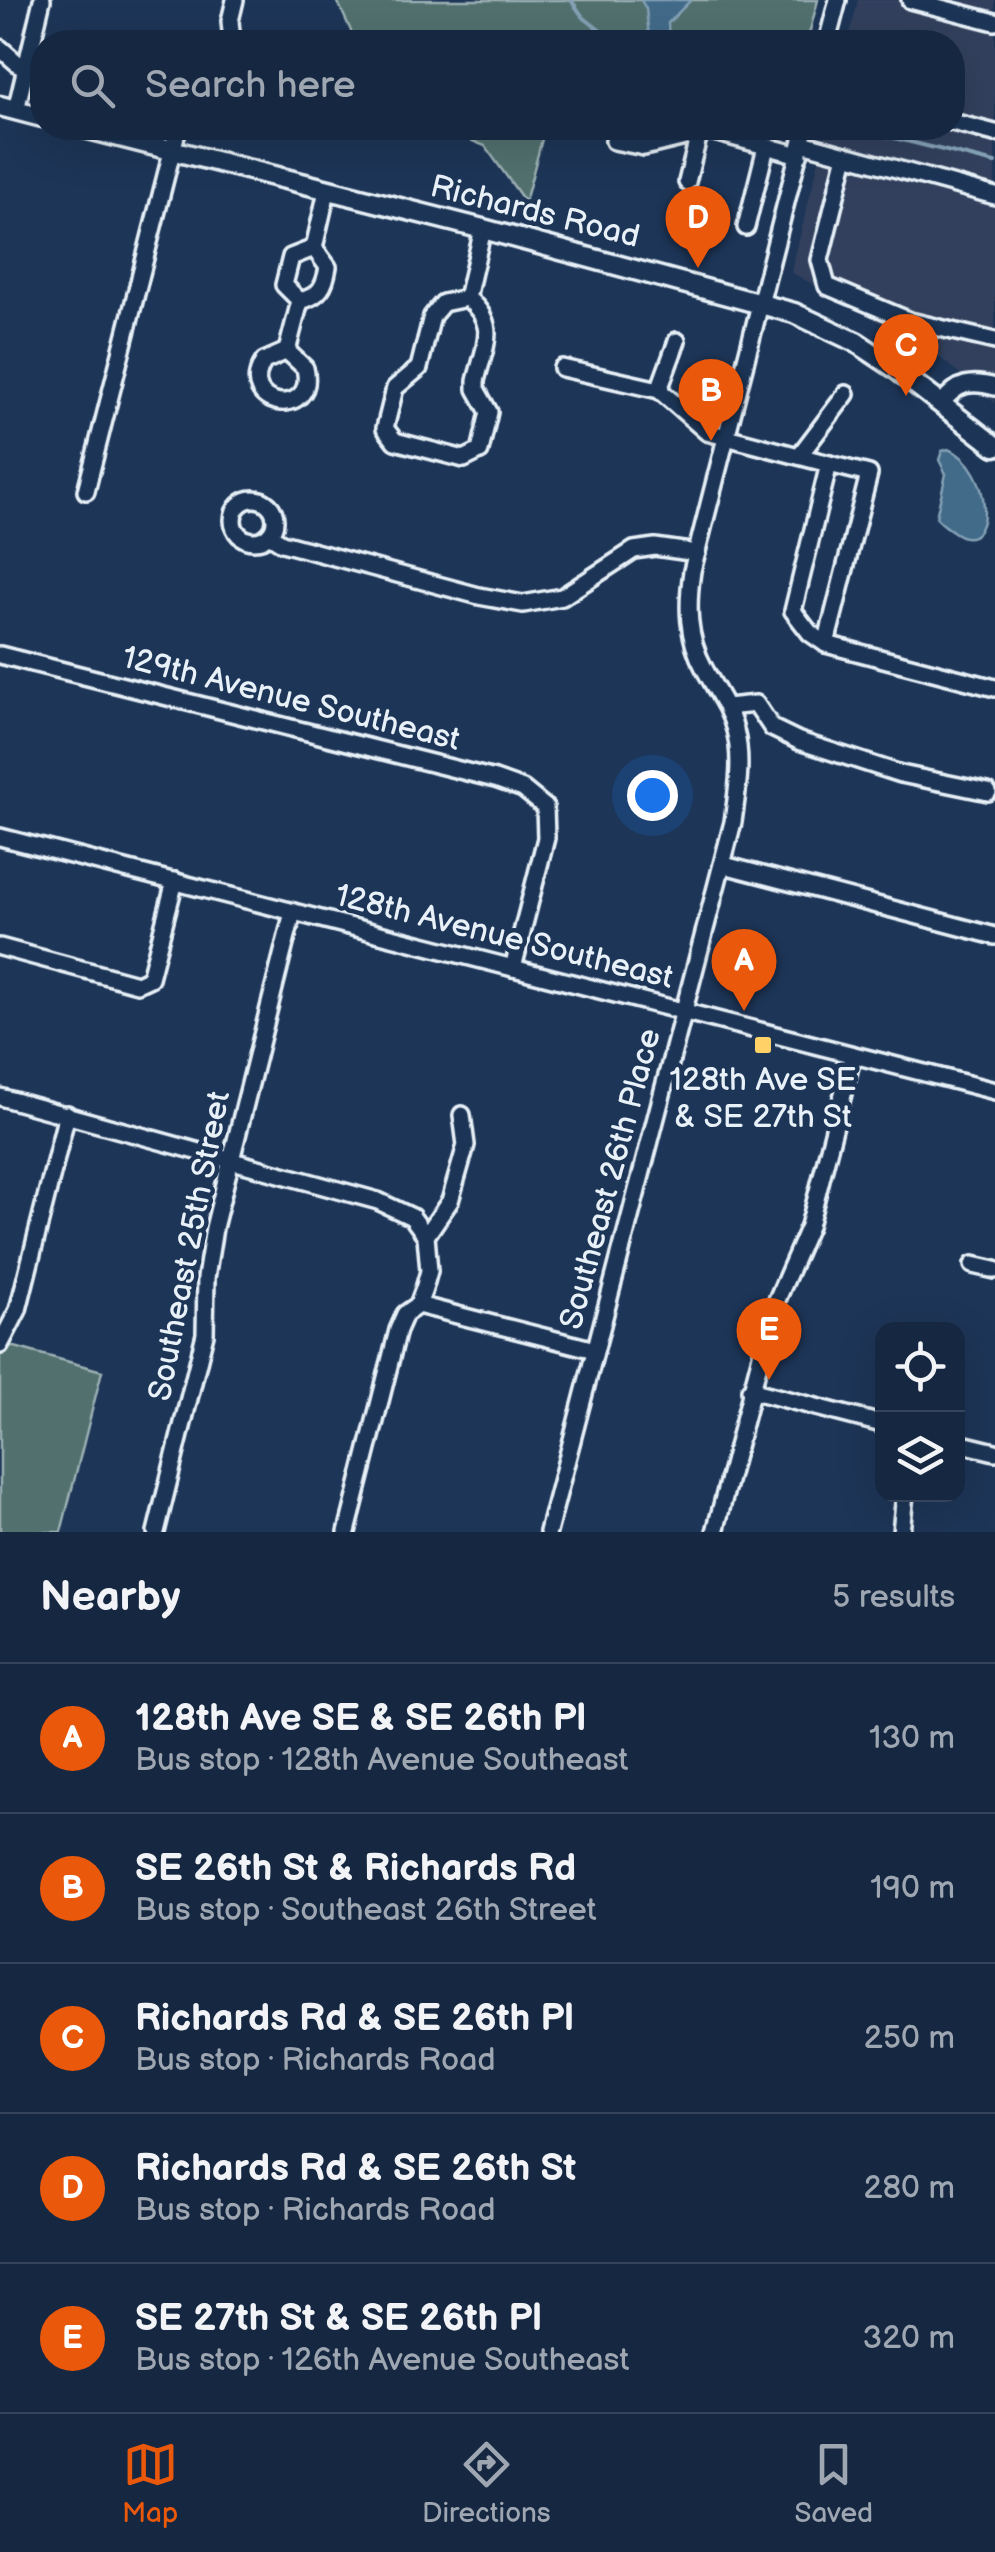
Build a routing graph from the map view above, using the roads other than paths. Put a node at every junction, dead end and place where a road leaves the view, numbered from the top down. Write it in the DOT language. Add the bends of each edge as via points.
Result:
graph roads {
  1 [pos="42,0"];
  2 [pos="235,0"];
  3 [pos="838,0"];
  4 [pos="910,0"];
  5 [pos="995,22"];
  6 [pos="35,30"];
  7 [pos="231,30"];
  8 [pos="830,30"];
  9 [pos="0,48"];
  10 [pos="30,49"];
  11 [pos="25,70"];
  12 [pos="8,108"];
  13 [pos="965,125"];
  14 [pos="995,133"];
  15 [pos="132,140"];
  16 [pos="175,140"];
  17 [pos="674,140"];
  18 [pos="698,140"];
  19 [pos="740,140"];
  20 [pos="614,141"];
  21 [pos="802,142"];
  22 [pos="766,147"];
  23 [pos="172,150"];
  24 [pos="846,155"];
  25 [pos="687,182"];
  26 [pos="327,191"];
  27 [pos="995,196"];
  28 [pos="746,227"];
  29 [pos="483,229"];
  30 [pos="314,248"];
  31 [pos="467,298"];
  32 [pos="300,301"];
  33 [pos="761,303"];
  34 [pos="676,341"];
  35 [pos="995,341"];
  36 [pos="287,351"];
  37 [pos="562,368"];
  38 [pos="995,388"];
  39 [pos="659,390"];
  40 [pos="846,394"];
  41 [pos="942,402"];
  42 [pos="727,436"];
  43 [pos="995,446"];
  44 [pos="799,456"];
  45 [pos="829,464"];
  46 [pos="86,492"];
  47 [pos="269,535"];
  48 [pos="697,553"];
  49 [pos="826,644"];
  50 [pos="0,655"];
  51 [pos="995,688"];
  52 [pos="727,707"];
  53 [pos="988,792"];
  54 [pos="0,837"];
  55 [pos="724,865"];
  56 [pos="175,881"];
  57 [pos="293,912"];
  58 [pos="995,936"];
  59 [pos="0,947"];
  60 [pos="513,968"];
  61 [pos="684,1012"];
  62 [pos="854,1054"];
  63 [pos="995,1091"];
  64 [pos="0,1098"];
  65 [pos="66,1114"];
  66 [pos="462,1115"];
  67 [pos="231,1161"];
  68 [pos="426,1236"];
  69 [pos="974,1264"];
  70 [pos="995,1270"];
  71 [pos="418,1305"];
  72 [pos="0,1345"];
  73 [pos="595,1350"];
  74 [pos="750,1390"];
  75 [pos="875,1422"];
  76 [pos="965,1444"];
  77 [pos="995,1452"];
  78 [pos="904,1502"];
  79 [pos="156,1532"];
  80 [pos="347,1532"];
  81 [pos="548,1532"];
  82 [pos="715,1532"];
  83 [pos="900,1532"];
  1 -- 6 [label="street"];
  2 -- 7 [label="street"];
  3 -- 8 [label="street"];
  4 -- 5 [label="street"];
  9 -- 11 [label="street"];
  10 -- 11 [label="street"];
  11 -- 12 [label="street"];
  13 -- 14 [label="street"];
  15 -- 23 [label="main road, Richards Road"];
  16 -- 23 [label="street"];
  17 -- 20 [label="street" via="644,147"];
  18 -- 25 [label="street"];
  19 -- 22 [label="street"];
  21 -- 22 [label="street"];
  21 -- 24 [label="street"];
  21 -- 33 [label="street, Southeast 26th Place"];
  22 -- 28 [label="street"];
  23 -- 26 [label="main road, Richards Road"];
  23 -- 46 [label="street"];
  24 -- 27 [label="street"];
  24 -- 35 [label="street" via="820,260 827,286 910,321"];
  26 -- 29 [label="main road, Richards Road"];
  26 -- 30 [label="street"];
  29 -- 31 [label="street"];
  29 -- 33 [label="main road, Richards Road"];
  30 -- 32 [label="street" via="328,267 326,279 322,290"];
  30 -- 32 [label="street" via="292,257 286,271 284,284"];
  31 -- 31 [label="street" via="443,303 432,316 418,368 395,388 385,428 395,441 464,459 480,451 489,412 476,389 489,326"];
  32 -- 36 [label="street"];
  33 -- 41 [label="main road, Richards Road" via="856,342"];
  33 -- 42 [label="street, Southeast 26th Place"];
  34 -- 39 [label="street"];
  37 -- 39 [label="street"];
  38 -- 41 [label="street" via="978,382 954,387"];
  39 -- 42 [label="street" via="707,432"];
  40 -- 44 [label="street"];
  41 -- 43 [label="main road, Richards Road"];
  42 -- 44 [label="street"];
  42 -- 48 [label="street, Southeast 26th Place"];
  44 -- 45 [label="street"];
  45 -- 49 [label="street" via="793,611"];
  45 -- 49 [label="street" via="870,474"];
  47 -- 48 [label="street" via="523,604 571,592 634,550"];
  48 -- 52 [label="street, Southeast 26th Place" via="688,598 690,635"];
  49 -- 51 [label="street"];
  50 -- 60 [label="street, 129th Avenue Southeast" via="511,783 540,802 548,824"];
  52 -- 53 [label="street" via="756,704 772,728 799,741 901,774"];
  52 -- 55 [label="street, Southeast 26th Place" via="739,771"];
  54 -- 56 [label="street, 128th Avenue Southeast"];
  55 -- 58 [label="street"];
  55 -- 61 [label="street, Southeast 26th Place"];
  56 -- 57 [label="street, 128th Avenue Southeast"];
  56 -- 59 [label="street" via="150,978 136,984"];
  57 -- 60 [label="street, 128th Avenue Southeast"];
  57 -- 67 [label="street, Southeast 25th Street"];
  60 -- 61 [label="street, 128th Avenue Southeast"];
  61 -- 62 [label="street, 128th Avenue Southeast"];
  61 -- 73 [label="street, Southeast 26th Place"];
  62 -- 63 [label="street, 128th Avenue Southeast"];
  62 -- 74 [label="street" via="809,1226 776,1300"];
  64 -- 65 [label="street"];
  65 -- 67 [label="street"];
  65 -- 72 [label="street" via="18,1310"];
  66 -- 68 [label="street" via="466,1145 450,1200"];
  67 -- 68 [label="street" via="397,1208"];
  67 -- 79 [label="street, Southeast 25th Street" via="206,1278 205,1334"];
  68 -- 71 [label="street" via="429,1271"];
  69 -- 70 [label="street"];
  71 -- 73 [label="street"];
  71 -- 80 [label="street" via="398,1330"];
  73 -- 81 [label="street, Southeast 26th Place"];
  74 -- 75 [label="street"];
  74 -- 82 [label="street"];
  76 -- 77 [label="street"];
  78 -- 83 [label="street"];
}
